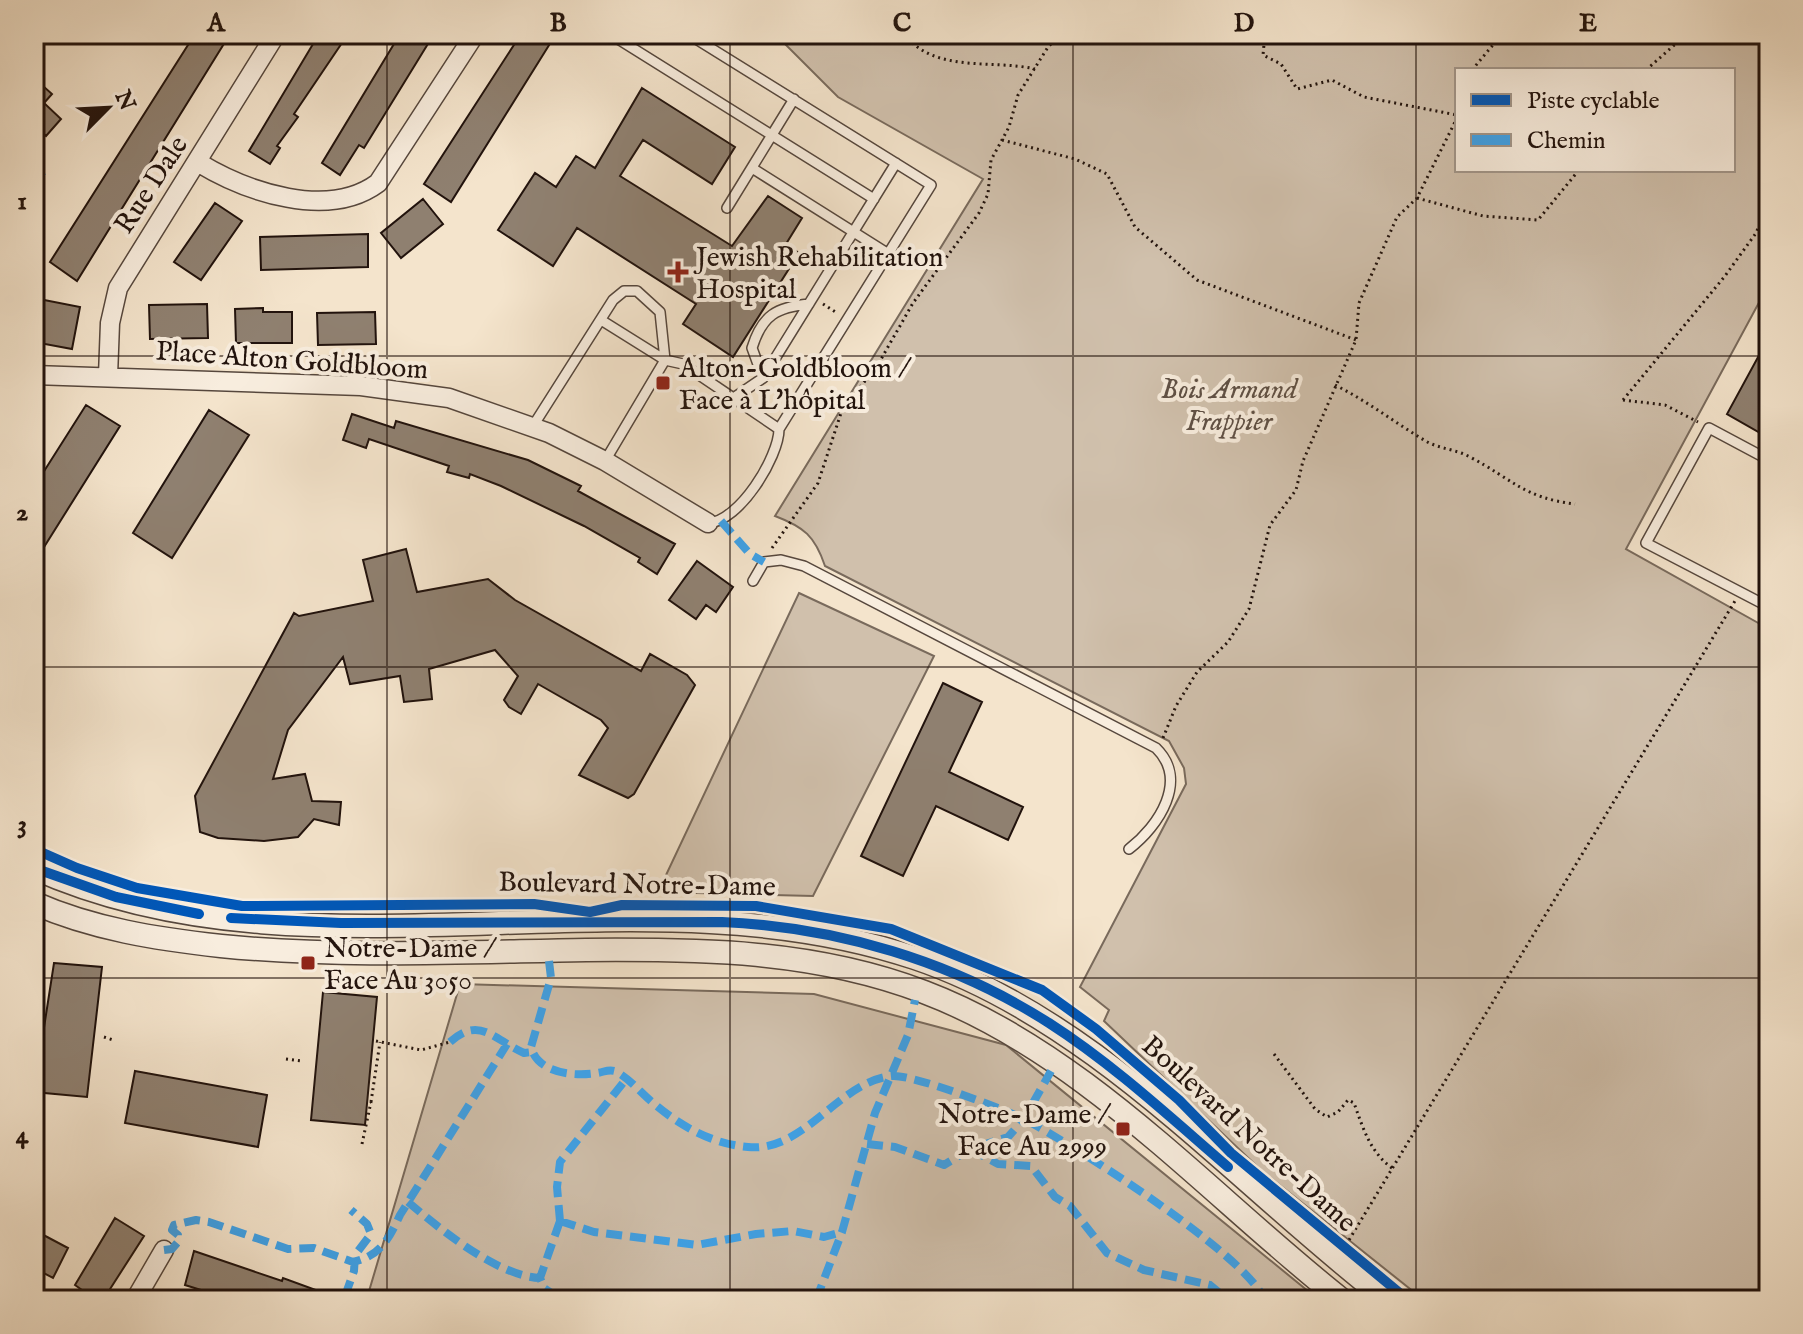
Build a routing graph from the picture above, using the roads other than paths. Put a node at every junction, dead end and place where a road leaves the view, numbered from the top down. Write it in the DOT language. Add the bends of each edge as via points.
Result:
graph roads {
  1 [pos="276,34"];
  2 [pos="475,34"];
  3 [pos="610,34"];
  4 [pos="688,34"];
  5 [pos="794,99"];
  6 [pos="772,136"];
  7 [pos="199,163"];
  8 [pos="896,163"];
  9 [pos="752,168"];
  10 [pos="874,199"];
  11 [pos="727,208"];
  12 [pos="854,232"];
  13 [pos="887,253"];
  14 [pos="811,301"];
  15 [pos="601,320"];
  16 [pos="665,360"];
  17 [pos="34,375"];
  18 [pos="108,376"];
  19 [pos="763,378"];
  20 [pos="735,397"];
  21 [pos="533,426"];
  22 [pos="779,429"];
  23 [pos="1769,460"];
  24 [pos="605,461"];
  25 [pos="708,523"];
  26 [pos="753,581"];
  27 [pos="1769,607"];
  28 [pos="1129,849"];
  29 [pos="34,868"];
  30 [pos="34,903"];
  31 [pos="164,1250"];
  32 [pos="142,1298"];
  33 [pos="1342,1300"];
  34 [pos="1388,1300"];
  1 -- 7 [label="street, Rue Dale"];
  2 -- 7 [label="street" via="378,183 361,195 293,199 233,184"];
  3 -- 6 [label="lane"];
  4 -- 5 [label="lane"];
  5 -- 6 [label="lane"];
  5 -- 8 [label="lane"];
  6 -- 9 [label="lane"];
  6 -- 10 [label="lane"];
  7 -- 18 [label="street, Rue Dale" via="118,288"];
  8 -- 10 [label="lane"];
  8 -- 13 [label="lane" via="931,185"];
  9 -- 11 [label="lane"];
  9 -- 12 [label="lane"];
  10 -- 12 [label="lane"];
  12 -- 13 [label="lane"];
  12 -- 14 [label="lane"];
  13 -- 22 [label="lane"];
  14 -- 19 [label="lane"];
  14 -- 19 [label="lane" via="770,316 752,348"];
  15 -- 16 [label="lane"];
  15 -- 16 [label="lane" via="620,293 637,291 660,312"];
  15 -- 21 [label="lane"];
  16 -- 20 [label="lane" via="677,361"];
  16 -- 24 [label="lane"];
  17 -- 18 [label="street, Place Alton Goldbloom"];
  18 -- 21 [label="street, Place Alton Goldbloom" via="374,387 449,398"];
  19 -- 20 [label="lane"];
  20 -- 22 [label="lane"];
  21 -- 24 [label="street, Place Alton Goldbloom"];
  22 -- 25 [label="lane" via="747,498 728,517"];
  23 -- 27 [label="lane" via="1709,428 1646,543"];
  24 -- 25 [label="street, Place Alton Goldbloom"];
  26 -- 28 [label="lane" via="764,562 804,566 1156,748 1168,763 1169,793 1153,829"];
  29 -- 34 [label="street, Boulevard Notre-Dame" via="116,897 225,917 341,923 744,923 822,933 902,954 986,988 1084,1047"];
  30 -- 33 [label="street" via="112,929 252,949 706,950 816,961 875,976 985,1020 1056,1063"];
  31 -- 32 [label="street"];
}
